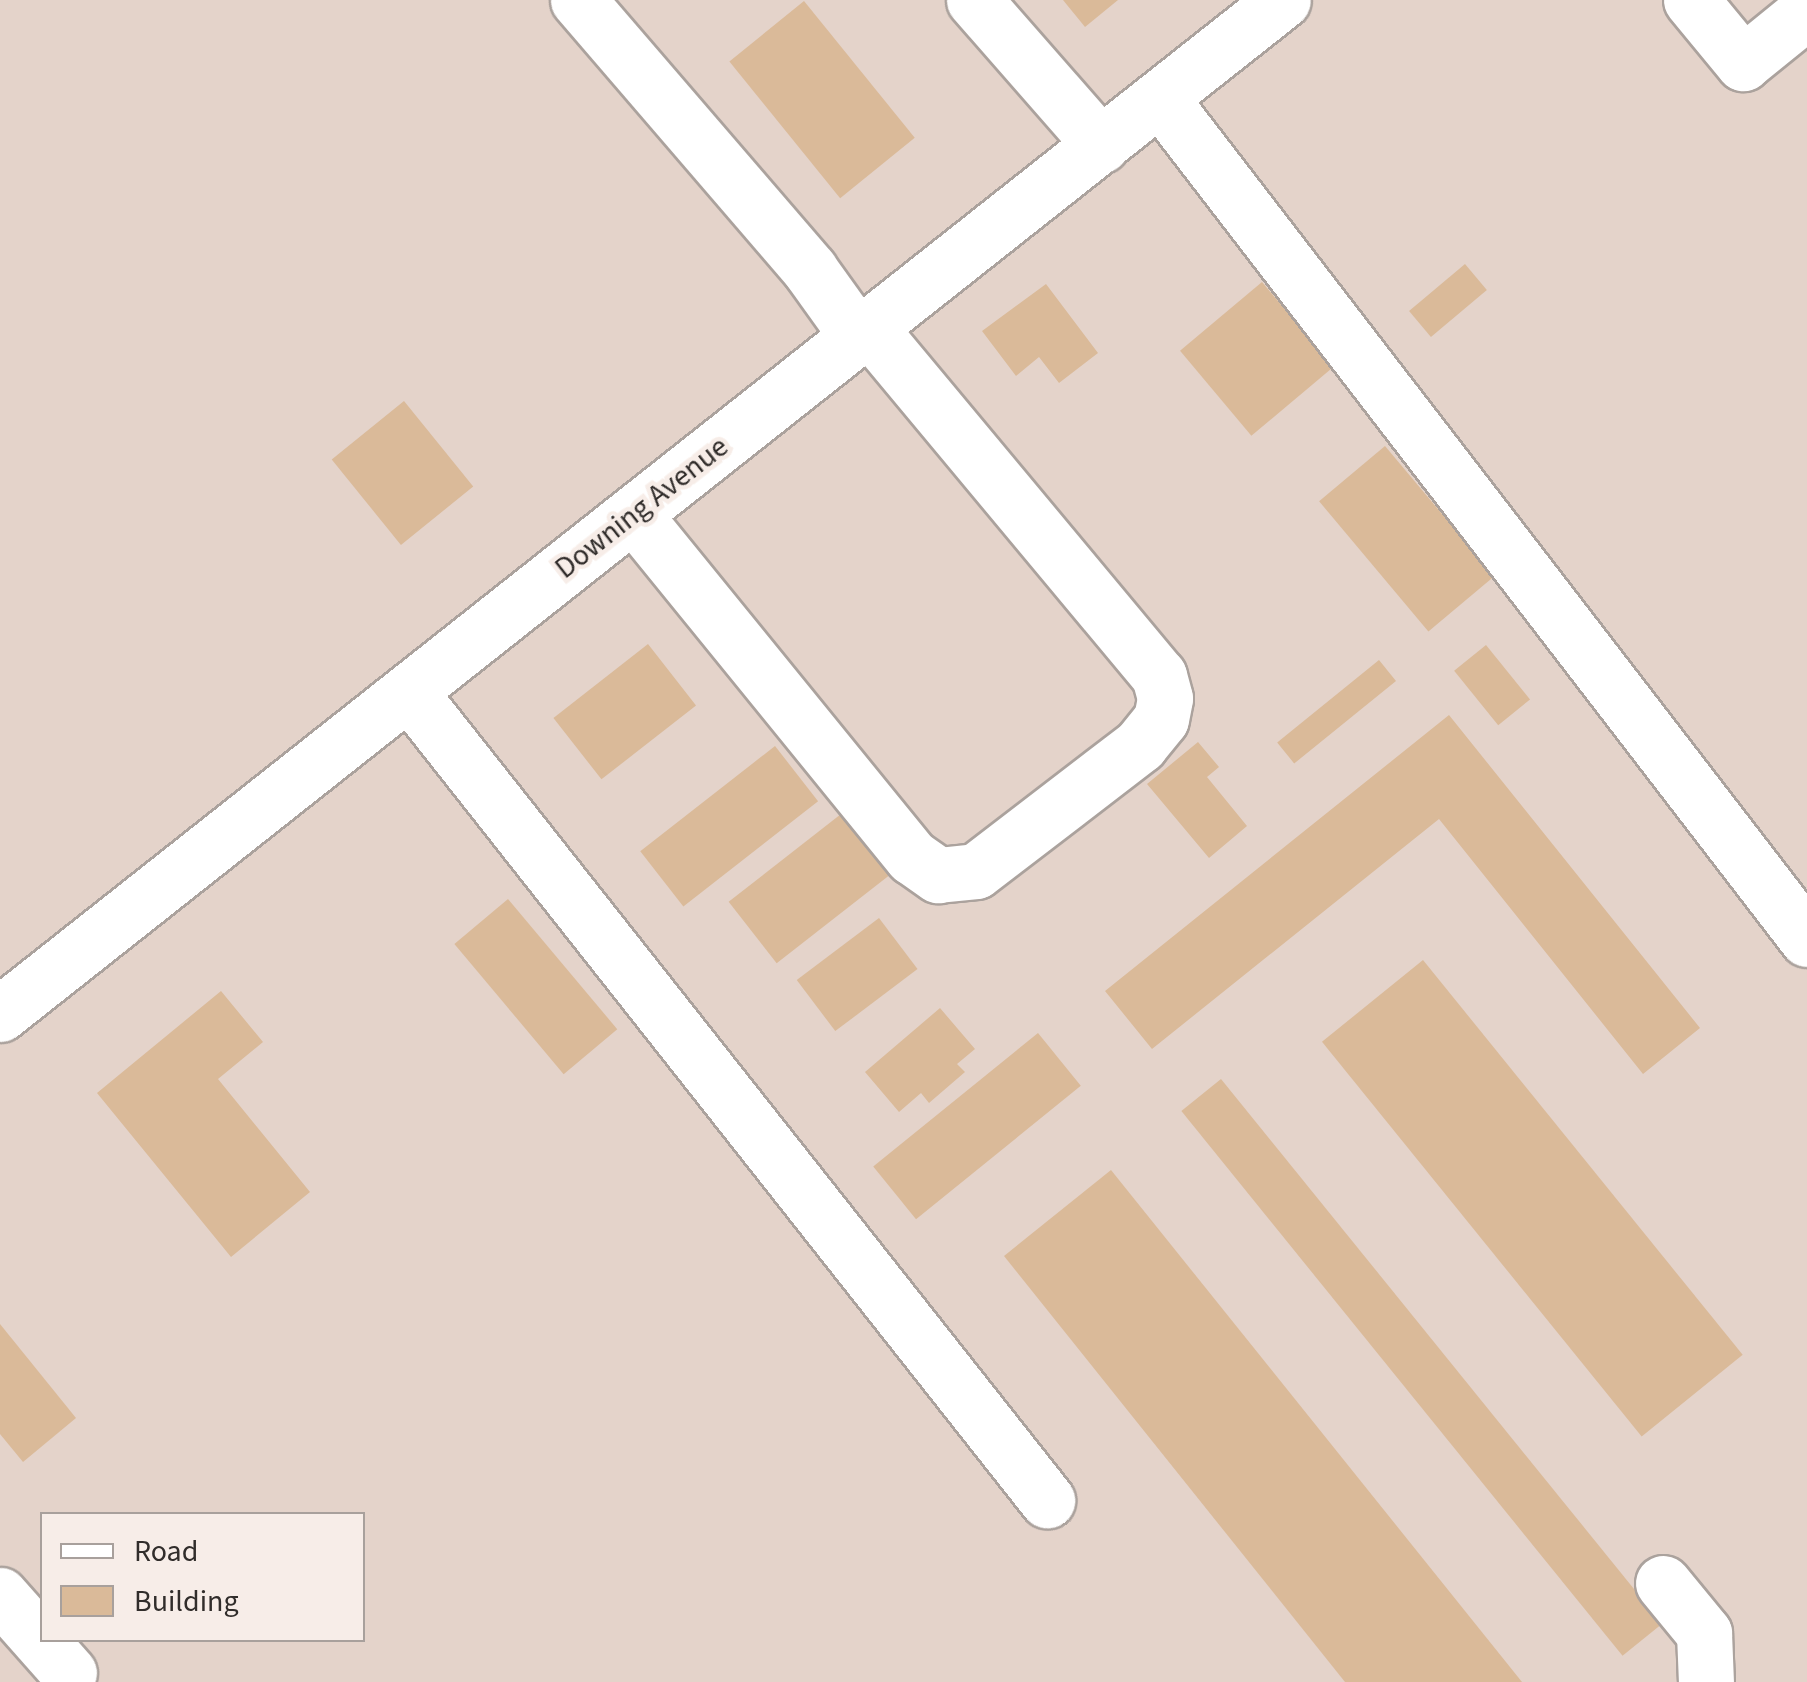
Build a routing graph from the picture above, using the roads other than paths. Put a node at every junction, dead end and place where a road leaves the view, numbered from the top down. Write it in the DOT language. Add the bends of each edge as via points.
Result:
graph roads {
  1 [pos="578,0"];
  2 [pos="974,0"];
  3 [pos="1283,0"];
  4 [pos="1691,0"];
  5 [pos="1807,11"];
  6 [pos="1160,98"];
  7 [pos="1101,145"];
  8 [pos="864,332"];
  9 [pos="633,514"];
  10 [pos="409,692"];
  11 [pos="1807,939"];
  12 [pos="0,1014"];
  13 [pos="1048,1500"];
  14 [pos="1663,1582"];
  15 [pos="0,1595"];
  16 [pos="40,1640"];
  17 [pos="42,1642"];
  18 [pos="69,1672"];
  19 [pos="1706,1682"];
  1 -- 8 [label="street"];
  2 -- 7 [label="street"];
  3 -- 6 [label="street, Downing Avenue"];
  4 -- 5 [label="street" via="1743,63"];
  6 -- 7 [label="street, Downing Avenue"];
  6 -- 11 [label="street"];
  7 -- 8 [label="street, Downing Avenue"];
  8 -- 9 [label="street, Downing Avenue"];
  8 -- 9 [label="street" via="1159,676 1160,719 1140,744 976,871 938,875 912,857"];
  9 -- 10 [label="street, Downing Avenue"];
  10 -- 12 [label="street, Downing Avenue"];
  10 -- 13 [label="street"];
  14 -- 19 [label="street" via="1704,1633"];
  15 -- 16 [label="street"];
  17 -- 18 [label="street"];
}
